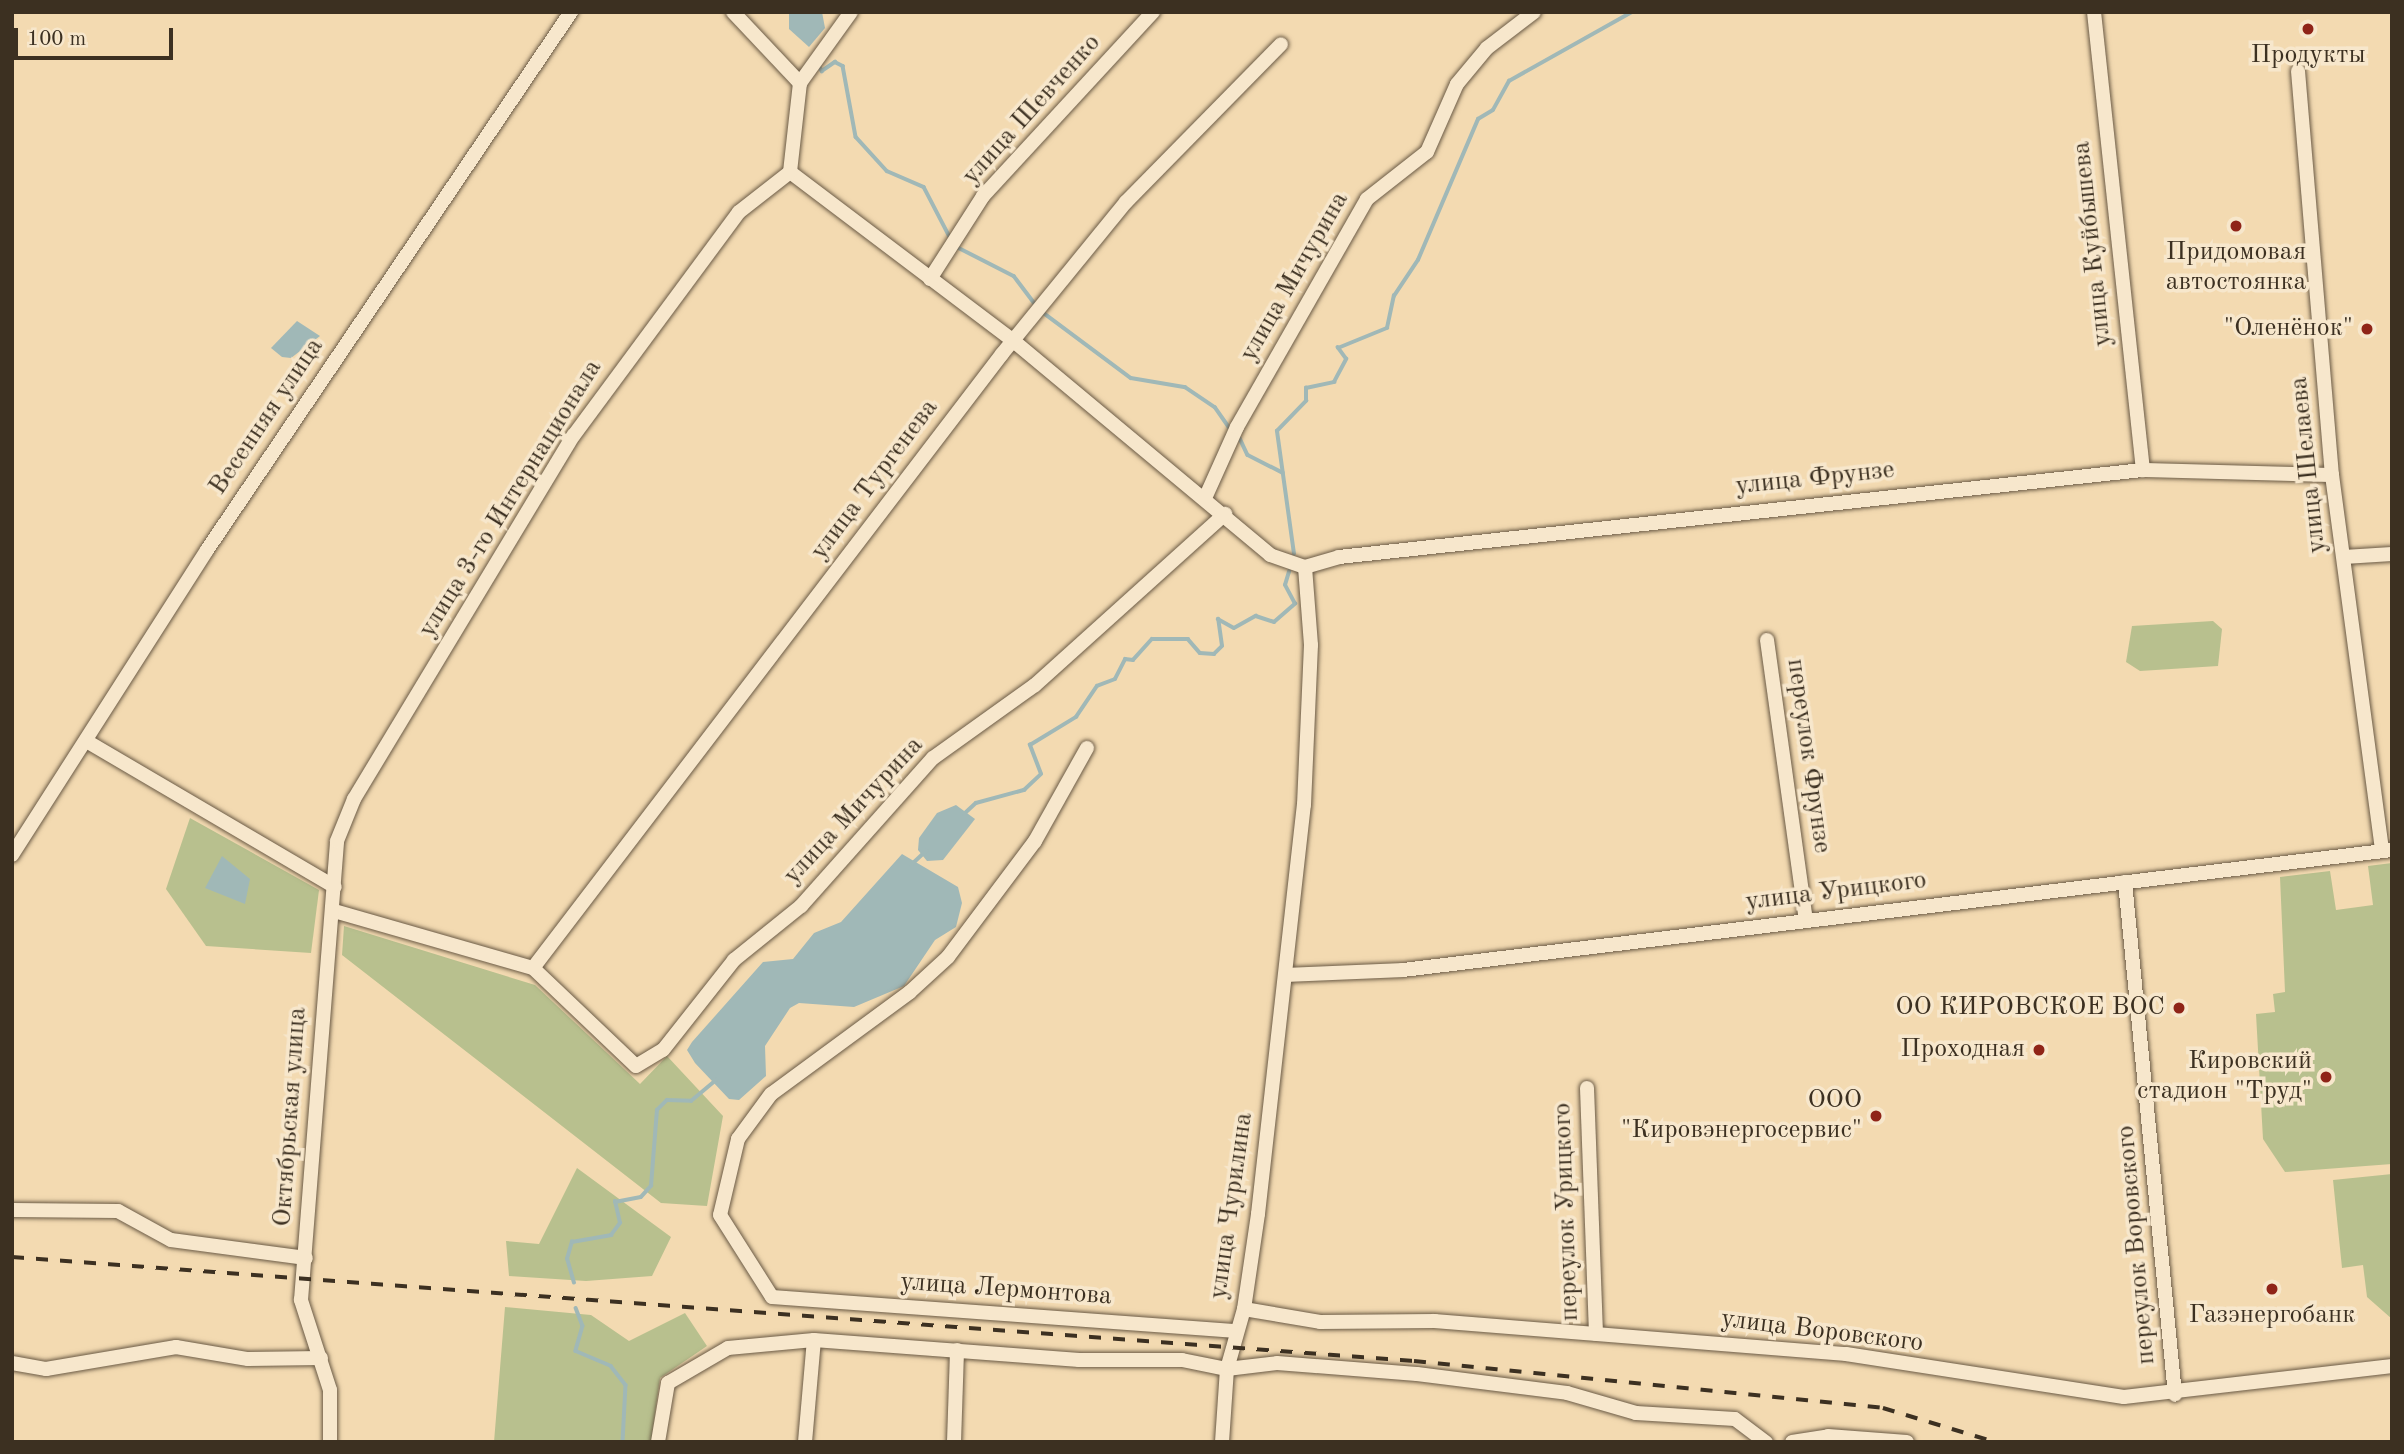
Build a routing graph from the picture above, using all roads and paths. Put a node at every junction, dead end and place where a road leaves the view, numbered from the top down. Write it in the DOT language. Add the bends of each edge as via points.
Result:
graph roads {
  1 [pos="571,12"];
  2 [pos="733,12"];
  3 [pos="850,12"];
  4 [pos="1153,12"];
  5 [pos="1534,12"];
  6 [pos="2094,12"];
  7 [pos="1281,44"];
  8 [pos="2298,71"];
  9 [pos="800,83"];
  10 [pos="790,172"];
  11 [pos="930,279"];
  12 [pos="1016,343"];
  13 [pos="2143,470"];
  14 [pos="2332,475"];
  15 [pos="1206,496"];
  16 [pos="1225,514"];
  17 [pos="2392,554"];
  18 [pos="2344,557"];
  19 [pos="1305,568"];
  20 [pos="1767,640"];
  21 [pos="88,742"];
  22 [pos="1087,748"];
  23 [pos="2387,850"];
  24 [pos="12,855"];
  25 [pos="2125,882"];
  26 [pos="335,887"];
  27 [pos="334,911"];
  28 [pos="1806,920"];
  29 [pos="533,968"];
  30 [pos="1286,975"];
  31 [pos="326,980"];
  32 [pos="1587,1088"];
  33 [pos="12,1210"];
  34 [pos="306,1258"];
  35 [pos="1244,1309"];
  36 [pos="1237,1331"];
  37 [pos="1596,1334"];
  38 [pos="814,1340"];
  39 [pos="957,1350"];
  40 [pos="321,1358"];
  41 [pos="12,1363"];
  42 [pos="2392,1367"];
  43 [pos="1227,1369"];
  44 [pos="2175,1395"];
  45 [pos="330,1442"];
  46 [pos="658,1442"];
  47 [pos="805,1442"];
  48 [pos="954,1442"];
  49 [pos="1222,1442"];
  50 [pos="1766,1442"];
  51 [pos="1792,1442"];
  52 [pos="1907,1442"];
  1 -- 21 [label="street, Весенняя улица" via="199,561 98,716"];
  2 -- 9 [label="street"];
  3 -- 9 [label="street"];
  4 -- 11 [label="street, улица Шевченко" via="983,196"];
  5 -- 15 [label="street, улица Мичурина" via="1487,48 1457,84 1427,152 1367,199 1237,427"];
  6 -- 13 [label="street, улица Куйбышева"];
  7 -- 12 [label="street, улица Тургенева" via="1126,202"];
  8 -- 14 [label="street, улица Шелаева"];
  9 -- 10 [label="street"];
  10 -- 11 [label="street"];
  10 -- 26 [label="street, улица 3-го Интернационала" via="739,212 574,435 354,799 337,841"];
  11 -- 12 [label="street"];
  12 -- 15 [label="street"];
  12 -- 29 [label="street, улица Тургенева"];
  13 -- 14 [label="street, улица Фрунзе"];
  13 -- 19 [label="street, улица Фрунзе" via="1339,557"];
  14 -- 18 [label="street, улица Шелаева"];
  15 -- 16 [label="street"];
  16 -- 19 [label="street" via="1269,555"];
  16 -- 29 [label="street, улица Мичурина" via="1035,685 933,758 800,906 734,960 663,1050 636,1066"];
  17 -- 18 [label="street"];
  18 -- 23 [label="street, улица Шелаева"];
  19 -- 30 [label="street, улица Чурилина" via="1311,645"];
  20 -- 28 [label="street, переулок Фрунзе"];
  21 -- 24 [label="street, Весенняя улица"];
  21 -- 26 [label="street"];
  22 -- 36 [label="street, улица Лермонтова" via="1035,841 948,957 911,992 771,1094 738,1139 720,1215 772,1297"];
  23 -- 25 [label="street, улица Урицкого"];
  25 -- 28 [label="street, улица Урицкого"];
  25 -- 44 [label="street, переулок Воровского"];
  26 -- 27 [label="street, улица 3-го Интернационала"];
  27 -- 29 [label="street"];
  27 -- 31 [label="street, улица 3-го Интернационала"];
  28 -- 30 [label="street, улица Урицкого" via="1403,970"];
  30 -- 35 [label="street, улица Чурилина"];
  31 -- 34 [label="street, Октябрьская улица"];
  32 -- 37 [label="street, переулок Урицкого"];
  33 -- 34 [label="street, Октябрьская улица" via="118,1211 171,1240"];
  34 -- 40 [label="street, Октябрьская улица" via="301,1300"];
  35 -- 36 [label="street, улица Чурилина"];
  35 -- 37 [label="street, улица Воровского" via="1320,1322 1435,1321"];
  36 -- 43 [label="street, улица Чурилина"];
  37 -- 44 [label="street, улица Воровского" via="1846,1354 2035,1388"];
  38 -- 39 [label="street"];
  38 -- 46 [label="street" via="728,1348 667,1383"];
  38 -- 47 [label="street"];
  39 -- 43 [label="street" via="1079,1360 1182,1360"];
  39 -- 48 [label="street"];
  40 -- 41 [label="street" via="248,1359 176,1347 46,1369"];
  40 -- 45 [label="street, Октябрьская улица" via="330,1390"];
  42 -- 44 [label="street, улица Воровского"];
  43 -- 49 [label="street, улица Чурилина"];
  43 -- 50 [label="street" via="1277,1363 1516,1384 1636,1413 1735,1419"];
  51 -- 52 [label="street" via="1828,1436"];
}
